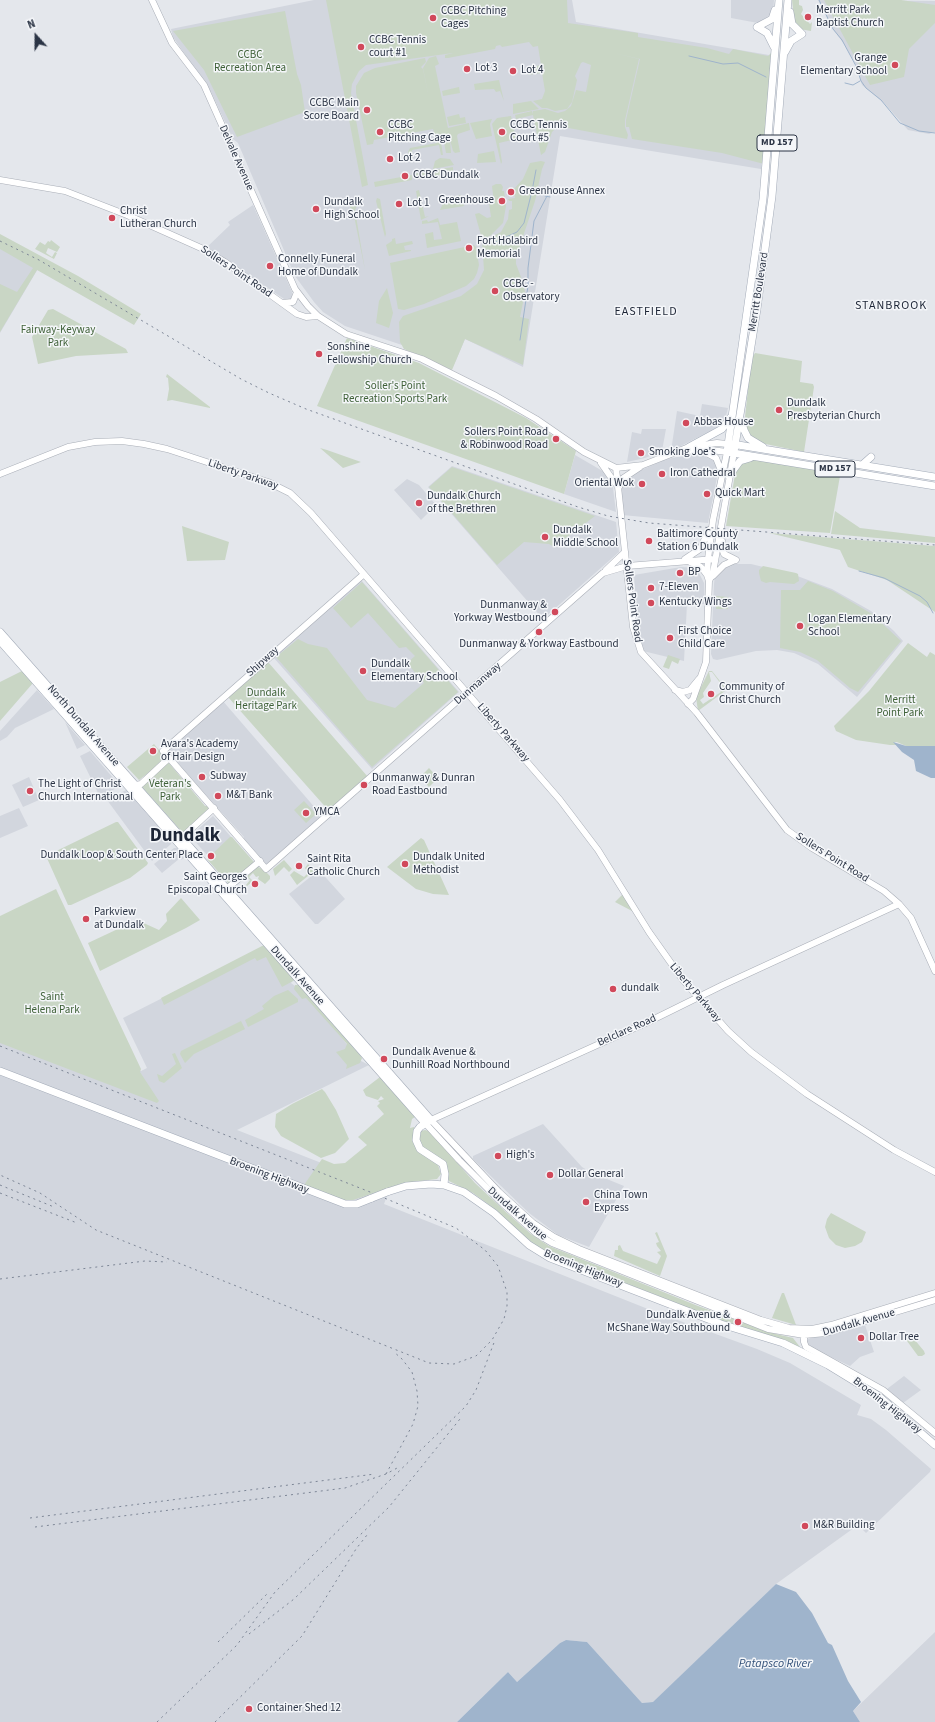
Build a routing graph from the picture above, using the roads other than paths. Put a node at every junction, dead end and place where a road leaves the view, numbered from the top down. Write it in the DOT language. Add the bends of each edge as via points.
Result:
graph roads {
  1 [pos="152,0"];
  2 [pos="777,0"];
  3 [pos="789,0"];
  4 [pos="775,52"];
  5 [pos="784,54"];
  6 [pos="0,180"];
  7 [pos="297,292"];
  8 [pos="282,303"];
  9 [pos="310,309"];
  10 [pos="301,315"];
  11 [pos="318,316"];
  12 [pos="732,412"];
  13 [pos="740,415"];
  14 [pos="736,444"];
  15 [pos="689,447"];
  16 [pos="729,449"];
  17 [pos="698,450"];
  18 [pos="769,450"];
  19 [pos="675,452"];
  20 [pos="803,455"];
  21 [pos="764,457"];
  22 [pos="871,458"];
  23 [pos="598,460"];
  24 [pos="643,465"];
  25 [pos="862,465"];
  26 [pos="616,468"];
  27 [pos="0,474"];
  28 [pos="726,475"];
  29 [pos="935,476"];
  30 [pos="882,477"];
  31 [pos="617,486"];
  32 [pos="935,486"];
  33 [pos="618,493"];
  34 [pos="717,503"];
  35 [pos="724,512"];
  36 [pos="713,520"];
  37 [pos="625,552"];
  38 [pos="708,559"];
  39 [pos="715,559"];
  40 [pos="682,560"];
  41 [pos="627,566"];
  42 [pos="604,573"];
  43 [pos="364,574"];
  44 [pos="708,578"];
  45 [pos="0,632"];
  46 [pos="0,641"];
  47 [pos="701,677"];
  48 [pos="675,690"];
  49 [pos="468,692"];
  50 [pos="695,694"];
  51 [pos="687,703"];
  52 [pos="697,713"];
  53 [pos="169,758"];
  54 [pos="131,786"];
  55 [pos="214,808"];
  56 [pos="179,840"];
  57 [pos="260,861"];
  58 [pos="225,890"];
  59 [pos="899,904"];
  60 [pos="935,971"];
  61 [pos="698,999"];
  62 [pos="0,1071"];
  63 [pos="428,1121"];
  64 [pos="935,1172"];
  65 [pos="444,1185"];
  66 [pos="935,1293"];
  67 [pos="935,1300"];
  68 [pos="804,1332"];
  69 [pos="935,1433"];
  70 [pos="935,1445"];
  1 -- 7 [label="street, Delvale Avenue" via="172,43 204,85"];
  2 -- 4 [label="main road, Merritt Boulevard / MD 157"];
  2 -- 4 [label="main road" via="773,18 757,27 771,38"];
  3 -- 5 [label="main road, Merritt Boulevard / MD 157"];
  3 -- 5 [label="main road" via="790,18 802,34 792,41"];
  4 -- 12 [label="main road, Merritt Boulevard / MD 157" via="763,199"];
  5 -- 13 [label="main road, Merritt Boulevard / MD 157" via="771,204"];
  6 -- 8 [label="street, Sollers Point Road" via="76,195 186,240 225,262"];
  7 -- 8 [label="street" via="292,302"];
  7 -- 9 [label="street, Delvale Avenue"];
  8 -- 10 [label="street, Sollers Point Road"];
  9 -- 10 [label="street"];
  9 -- 11 [label="street, Delvale Avenue"];
  10 -- 11 [label="street"];
  11 -- 23 [label="street" via="346,334 422,359 496,396"];
  12 -- 15 [label="main road" via="722,430"];
  12 -- 16 [label="main road, Merritt Boulevard / MD 157"];
  13 -- 14 [label="main road, Merritt Boulevard"];
  13 -- 18 [label="main road, MD 157" via="742,427 748,438"];
  14 -- 16 [label="main road, Merritt Boulevard"];
  14 -- 18 [label="main road"];
  15 -- 16 [label="street" via="716,443"];
  15 -- 19 [label="street"];
  16 -- 17 [label="street"];
  16 -- 21 [label="main road, MD 157"];
  16 -- 28 [label="street, Merritt Boulevard"];
  17 -- 19 [label="street"];
  17 -- 28 [label="street" via="716,458"];
  18 -- 20 [label="main road, MD 157"];
  19 -- 24 [label="street"];
  20 -- 25 [label="main road, MD 157"];
  20 -- 30 [label="main road" via="824,462 876,470"];
  21 -- 28 [label="main road" via="742,459"];
  21 -- 30 [label="main road, MD 157"];
  22 -- 25 [label="main road"];
  23 -- 26 [label="street"];
  23 -- 31 [label="street"];
  24 -- 26 [label="street"];
  24 -- 33 [label="street" via="622,479"];
  25 -- 29 [label="main road, MD 157"];
  26 -- 31 [label="street, Sollers Point Road"];
  27 -- 43 [label="street, Liberty Parkway" via="59,450 87,444 122,441 167,450 284,489 311,513"];
  28 -- 34 [label="street, Merritt Boulevard"];
  28 -- 35 [label="street, Merritt Boulevard"];
  30 -- 32 [label="main road, MD 157"];
  31 -- 33 [label="street, Sollers Point Road"];
  33 -- 37 [label="street, Sollers Point Road"];
  34 -- 36 [label="street, Merritt Boulevard"];
  34 -- 39 [label="street" via="712,553"];
  35 -- 39 [label="street, Merritt Boulevard"];
  35 -- 44 [label="street" via="722,550 727,557 736,560 729,562"];
  36 -- 38 [label="street, Merritt Boulevard"];
  36 -- 40 [label="street" via="700,549"];
  37 -- 41 [label="street, Sollers Point Road"];
  37 -- 42 [label="street"];
  38 -- 39 [label="street, Dunmanway"];
  38 -- 40 [label="street, Dunmanway"];
  38 -- 44 [label="street, Merritt Boulevard"];
  39 -- 44 [label="street, Merritt Boulevard"];
  40 -- 41 [label="street, Dunmanway"];
  40 -- 44 [label="street" via="696,564 704,570"];
  41 -- 42 [label="street, Dunmanway"];
  41 -- 48 [label="street, Sollers Point Road" via="638,645 645,658"];
  42 -- 49 [label="street, Dunmanway"];
  43 -- 49 [label="street, Liberty Parkway"];
  43 -- 53 [label="street, Shipway" via="163,751"];
  44 -- 47 [label="street, Merritt Boulevard" via="707,656"];
  45 -- 54 [label="main road, North Dundalk Avenue"];
  46 -- 54 [label="main road, North Dundalk Avenue"];
  47 -- 48 [label="street" via="690,690"];
  47 -- 50 [label="street, Merritt Boulevard"];
  47 -- 51 [label="street, Merritt Boulevard"];
  48 -- 51 [label="street, Sollers Point Road"];
  49 -- 57 [label="street, Dunmanway" via="266,869"];
  49 -- 61 [label="street, Liberty Parkway" via="577,821 615,876 656,943"];
  50 -- 51 [label="street, Merritt Boulevard"];
  50 -- 52 [label="street"];
  51 -- 52 [label="street, Sollers Point Road"];
  52 -- 59 [label="street, Sollers Point Road" via="787,830 884,891"];
  53 -- 54 [label="street" via="141,784"];
  53 -- 55 [label="street"];
  54 -- 56 [label="main road, North Dundalk Avenue"];
  55 -- 56 [label="street"];
  55 -- 57 [label="street"];
  56 -- 58 [label="main road, North Dundalk Avenue"];
  57 -- 58 [label="street"];
  58 -- 63 [label="main road, Dundalk Avenue"];
  59 -- 60 [label="street, Sollers Point Road" via="911,918"];
  59 -- 61 [label="street, Belclare Road" via="700,995"];
  61 -- 63 [label="street, Belclare Road"];
  61 -- 64 [label="street, Liberty Parkway" via="728,1031 779,1074 894,1150"];
  62 -- 65 [label="main road, Broening Highway, bridge" via="345,1204 357,1204 414,1184"];
  63 -- 65 [label="main road" via="417,1131 417,1143 442,1164 445,1174"];
  63 -- 68 [label="street, Dundalk Avenue" via="537,1234 559,1247 768,1329"];
  65 -- 70 [label="main road, Broening Highway" via="472,1197 529,1245 550,1258 721,1324 783,1343 828,1365 877,1395"];
  66 -- 68 [label="street, Dundalk Avenue"];
  67 -- 68 [label="street, Dundalk Avenue" via="818,1335"];
  68 -- 69 [label="street" via="806,1347 878,1386"];
}
